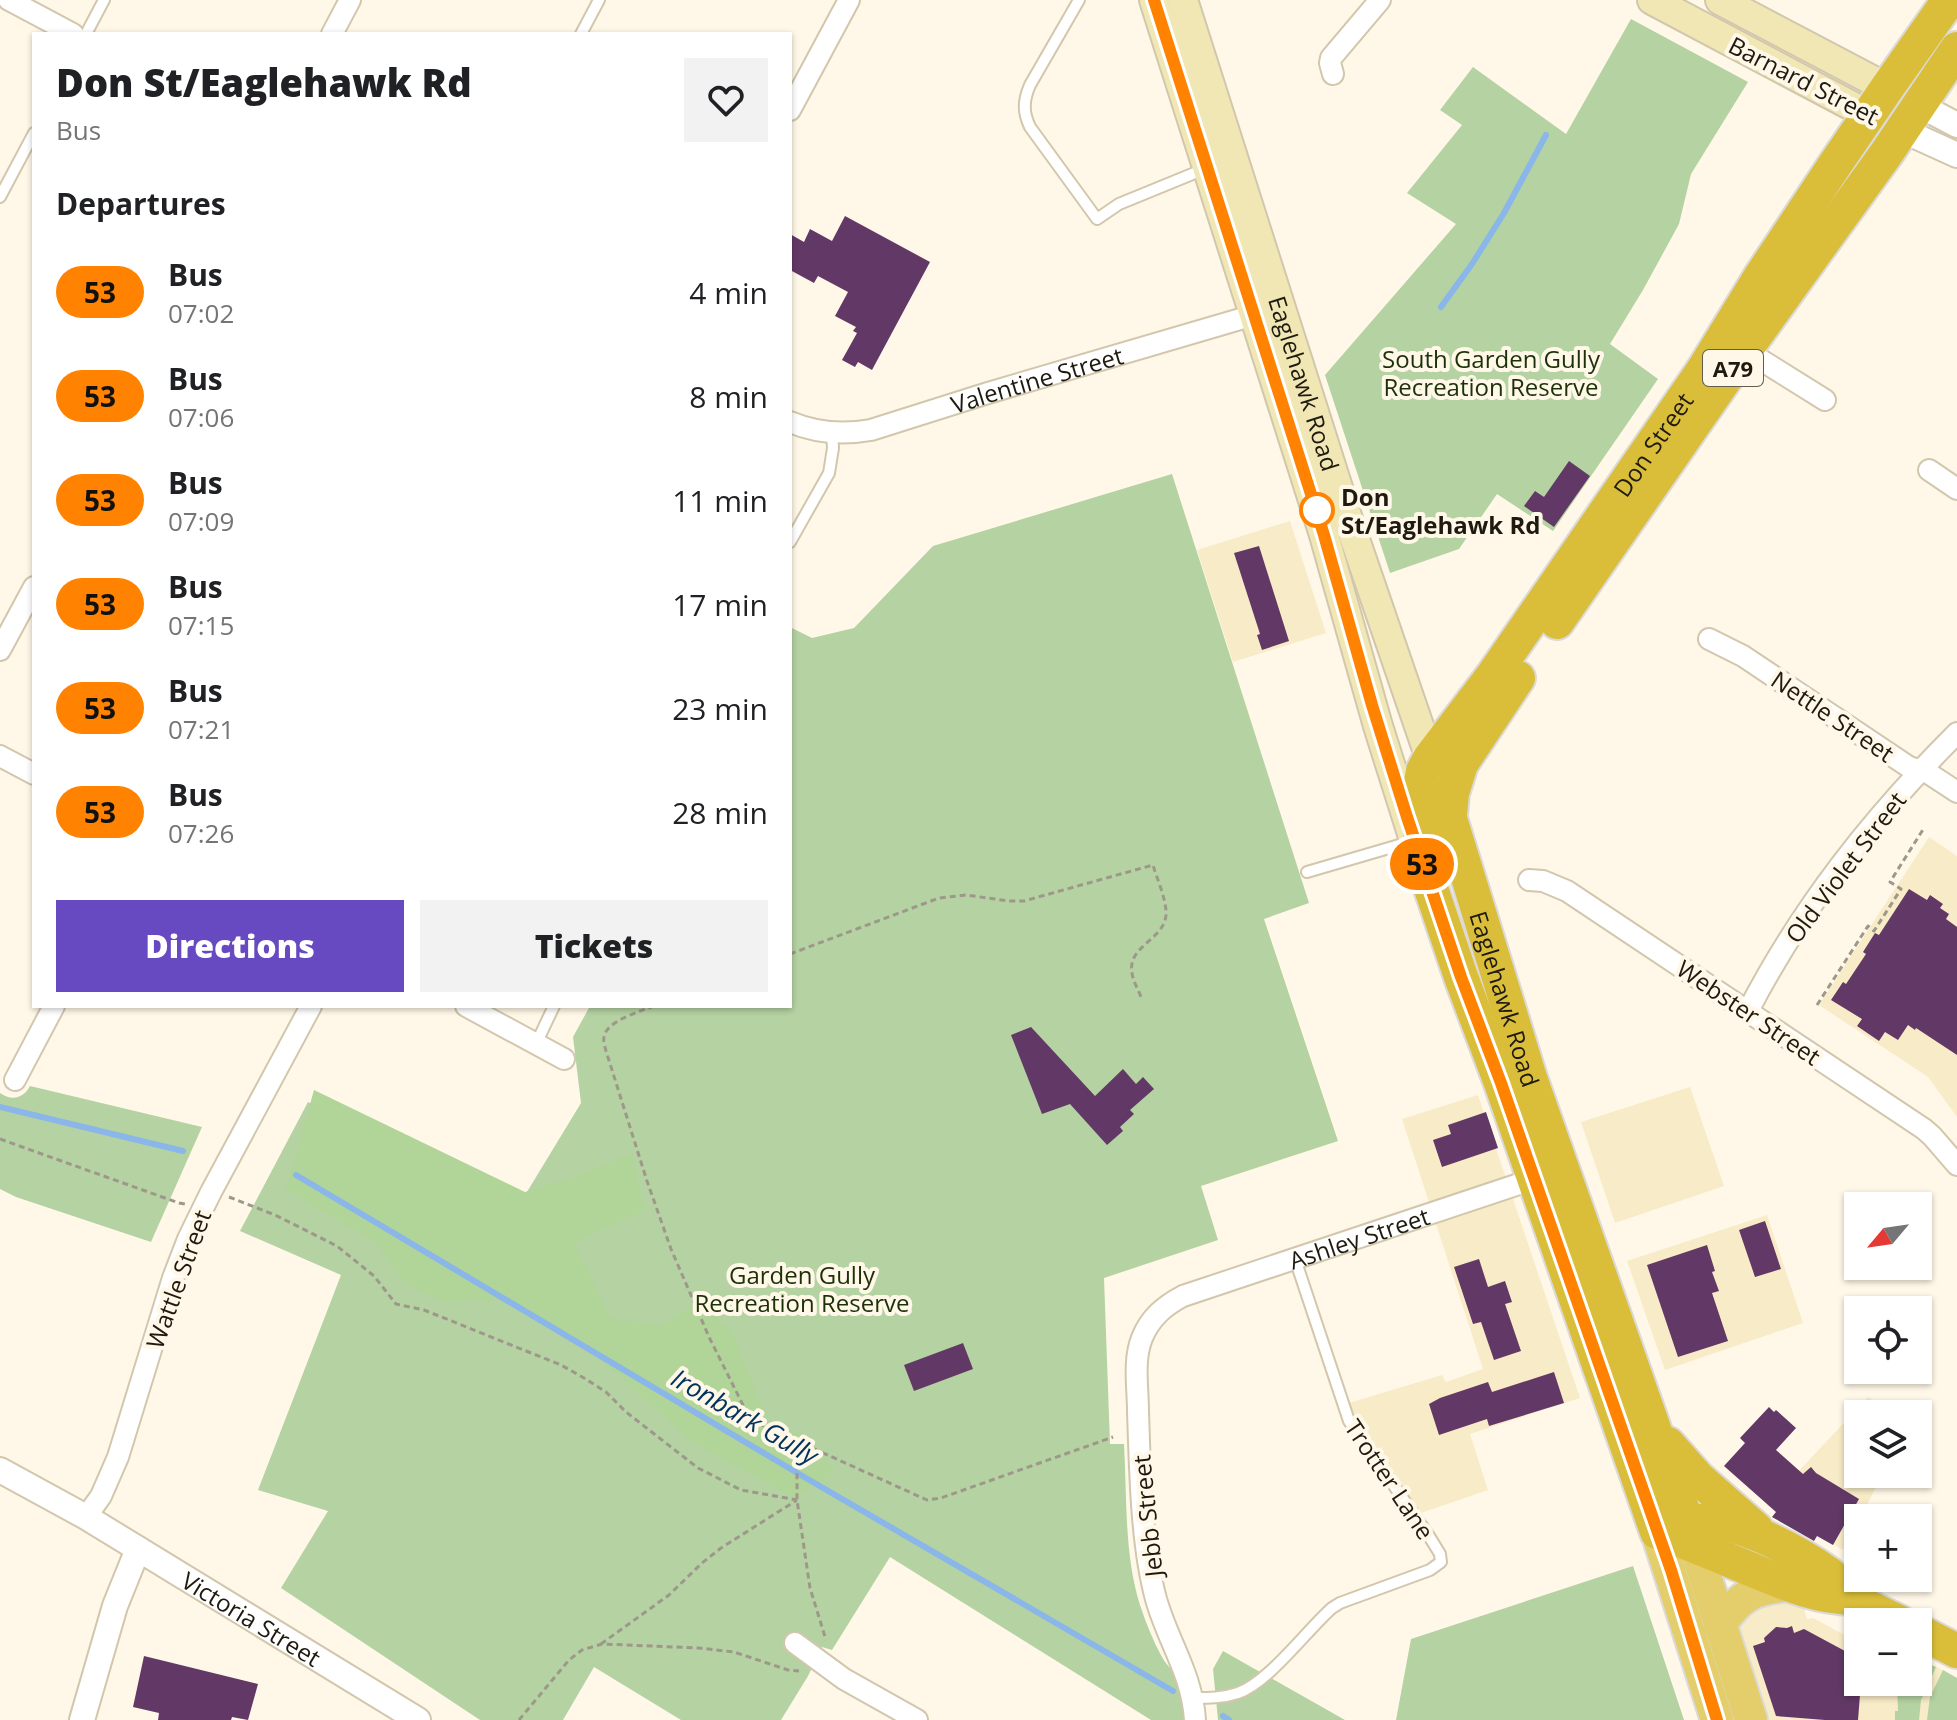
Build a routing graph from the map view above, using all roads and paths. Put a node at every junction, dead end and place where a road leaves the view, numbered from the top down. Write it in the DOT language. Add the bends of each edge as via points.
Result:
graph roads {
  1 [pos="9,0"];
  2 [pos="104,0"];
  3 [pos="350,0"];
  4 [pos="599,0"];
  5 [pos="849,0"];
  6 [pos="1079,0"];
  7 [pos="1154,0"];
  8 [pos="1183,0"];
  9 [pos="1380,0"];
  10 [pos="1652,0"];
  11 [pos="1949,0"];
  12 [pos="1733,6"];
  13 [pos="69,32"];
  14 [pos="87,32"];
  15 [pos="333,32"];
  16 [pos="582,32"];
  17 [pos="1924,34"];
  18 [pos="1956,52"];
  19 [pos="1333,74"];
  20 [pos="1878,101"];
  21 [pos="792,106"];
  22 [pos="1910,117"];
  23 [pos="1957,125"];
  24 [pos="32,137"];
  25 [pos="1957,155"];
  26 [pos="1836,163"];
  27 [pos="1208,168"];
  28 [pos="1866,182"];
  29 [pos="0,197"];
  30 [pos="1267,311"];
  31 [pos="1745,350"];
  32 [pos="1825,400"];
  33 [pos="792,423"];
  34 [pos="832,432"];
  35 [pos="1929,470"];
  36 [pos="1957,489"];
  37 [pos="792,538"];
  38 [pos="32,591"];
  39 [pos="1709,639"];
  40 [pos="0,650"];
  41 [pos="1401,675"];
  42 [pos="1372,705"];
  43 [pos="1957,733"];
  44 [pos="0,756"];
  45 [pos="1430,758"];
  46 [pos="1921,770"];
  47 [pos="32,773"];
  48 [pos="1957,792"];
  49 [pos="1450,815"];
  50 [pos="1924,828"];
  51 [pos="1417,849"];
  52 [pos="1307,872"];
  53 [pos="1529,880"];
  54 [pos="792,953"];
  55 [pos="1141,997"];
  56 [pos="1817,1005"];
  57 [pos="53,1008"];
  58 [pos="310,1008"];
  59 [pos="470,1008"];
  60 [pos="553,1008"];
  61 [pos="650,1008"];
  62 [pos="1748,1011"];
  63 [pos="536,1044"];
  64 [pos="564,1059"];
  65 [pos="15,1080"];
  66 [pos="0,1139"];
  67 [pos="1957,1165"];
  68 [pos="1548,1175"];
  69 [pos="211,1192"];
  70 [pos="1295,1259"];
  71 [pos="1159,1311"];
  72 [pos="1647,1409"];
  73 [pos="1113,1437"];
  74 [pos="803,1444"];
  75 [pos="0,1470"];
  76 [pos="797,1500"];
  77 [pos="86,1517"];
  78 [pos="1674,1532"];
  79 [pos="1770,1540"];
  80 [pos="138,1549"];
  81 [pos="1789,1585"];
  82 [pos="1852,1598"];
  83 [pos="1872,1608"];
  84 [pos="1720,1625"];
  85 [pos="1932,1638"];
  86 [pos="795,1643"];
  87 [pos="598,1645"];
  88 [pos="1957,1651"];
  89 [pos="826,1667"];
  90 [pos="804,1671"];
  91 [pos="1193,1698"];
  92 [pos="82,1720"];
  93 [pos="418,1720"];
  94 [pos="519,1720"];
  95 [pos="917,1720"];
  96 [pos="1195,1720"];
  97 [pos="1717,1720"];
  98 [pos="1751,1720"];
  1 -- 13 [label="street"];
  2 -- 14 [label="lane"];
  3 -- 15 [label="street"];
  4 -- 16 [label="lane"];
  5 -- 21 [label="street"];
  6 -- 27 [label="lane" via="1030,85 1024,109 1030,127 1097,219 1119,204"];
  7 -- 27 [label="main road, Eaglehawk Road"];
  8 -- 30 [label="main road, Eaglehawk Road"];
  9 -- 19 [label="street" via="1331,58"];
  10 -- 20 [label="main road, Barnard Street"];
  11 -- 17 [label="highway, Don Street / A79"];
  12 -- 20 [label="main road, Barnard Street"];
  17 -- 18 [label="highway"];
  17 -- 20 [label="highway, Don Street / A79"];
  18 -- 22 [label="highway, Don Street / A79"];
  20 -- 22 [label="highway, Barnard Street"];
  20 -- 26 [label="highway, Don Street / A79"];
  22 -- 23 [label="street, Barnard Street"];
  22 -- 25 [label="street, Barnard Street"];
  22 -- 28 [label="highway, Don Street / A79"];
  24 -- 29 [label="lane"];
  26 -- 28 [label="highway"];
  26 -- 45 [label="highway, Don Street / A79" via="1704,369"];
  27 -- 30 [label="main road, Eaglehawk Road"];
  28 -- 31 [label="highway, Don Street / A79"];
  30 -- 34 [label="street, Valentine Street" via="881,427"];
  30 -- 41 [label="main road, Eaglehawk Road" via="1347,516"];
  30 -- 42 [label="main road, Eaglehawk Road"];
  31 -- 32 [label="street"];
  31 -- 49 [label="highway, Don Street / A79" via="1468,751 1456,776"];
  33 -- 34 [label="street, Valentine Street"];
  34 -- 37 [label="lane" via="829,473"];
  35 -- 36 [label="street"];
  38 -- 40 [label="street"];
  39 -- 46 [label="street, Nettle Street"];
  41 -- 42 [label="main road" via="1386,698"];
  41 -- 45 [label="main road, Eaglehawk Road"];
  42 -- 51 [label="main road, Eaglehawk Road"];
  43 -- 46 [label="street, Old Violet Street"];
  44 -- 47 [label="street"];
  45 -- 49 [label="highway, Eaglehawk Road"];
  45 -- 51 [label="highway, Don Street / A79" via="1420,787"];
  46 -- 48 [label="street, Nettle Street"];
  46 -- 62 [label="street, Old Violet Street" via="1819,893"];
  49 -- 68 [label="highway, Eaglehawk Road / A79" via="1530,1078"];
  50 -- 56 [label="path" via="1890,882 1901,889 1874,931 1868,926"];
  51 -- 52 [label="lane"];
  51 -- 68 [label="highway, Eaglehawk Road / A79" via="1493,1062"];
  53 -- 62 [label="street, Webster Street" via="1567,891"];
  54 -- 55 [label="path" via="939,898 1024,901 1153,865 1167,910 1163,927 1132,963"];
  57 -- 65 [label="street"];
  58 -- 69 [label="street, Wattle Street"];
  59 -- 63 [label="street"];
  60 -- 63 [label="lane"];
  61 -- 74 [label="path" via="607,1029 604,1041 661,1222 709,1337 750,1416"];
  62 -- 67 [label="street, Webster Street" via="1924,1129"];
  63 -- 64 [label="street"];
  66 -- 69 [label="path" via="183,1205"];
  68 -- 70 [label="street, Ashley Street"];
  68 -- 72 [label="highway, Eaglehawk Road / A79"];
  68 -- 78 [label="highway, Eaglehawk Road / A79"];
  69 -- 76 [label="path" via="337,1246 374,1276 396,1304 424,1310 584,1378 698,1468 741,1490"];
  69 -- 77 [label="street, Wattle Street" via="173,1278 118,1457"];
  70 -- 71 [label="street, Ashley Street" via="1183,1296"];
  70 -- 91 [label="lane, Trotter Lane" via="1349,1421 1429,1536 1441,1562 1332,1608 1246,1689"];
  71 -- 91 [label="street, Jebb Street" via="1142,1338 1137,1367 1145,1529 1155,1595"];
  72 -- 78 [label="highway, Eaglehawk Road / A79"];
  72 -- 79 [label="highway" via="1685,1465"];
  73 -- 74 [label="path" via="927,1500"];
  74 -- 76 [label="path"];
  75 -- 77 [label="street, Victoria Street"];
  76 -- 87 [label="path" via="721,1548 669,1595"];
  76 -- 89 [label="path" via="812,1602 828,1650"];
  77 -- 80 [label="street, Victoria Street"];
  78 -- 79 [label="highway" via="1712,1521"];
  78 -- 81 [label="highway"];
  78 -- 84 [label="main road, Eaglehawk Road"];
  78 -- 97 [label="main road, Eaglehawk Road"];
  79 -- 82 [label="highway" via="1834,1578"];
  80 -- 92 [label="street" via="115,1606"];
  80 -- 93 [label="street, Victoria Street"];
  81 -- 82 [label="highway"];
  81 -- 84 [label="main road" via="1745,1596"];
  82 -- 83 [label="highway"];
  84 -- 98 [label="main road, Eaglehawk Road"];
  85 -- 88 [label="highway"];
  86 -- 89 [label="street"];
  87 -- 90 [label="path" via="720,1650"];
  87 -- 94 [label="path" via="576,1653"];
  89 -- 95 [label="street"];
  91 -- 96 [label="street, Jebb Street"];
}
